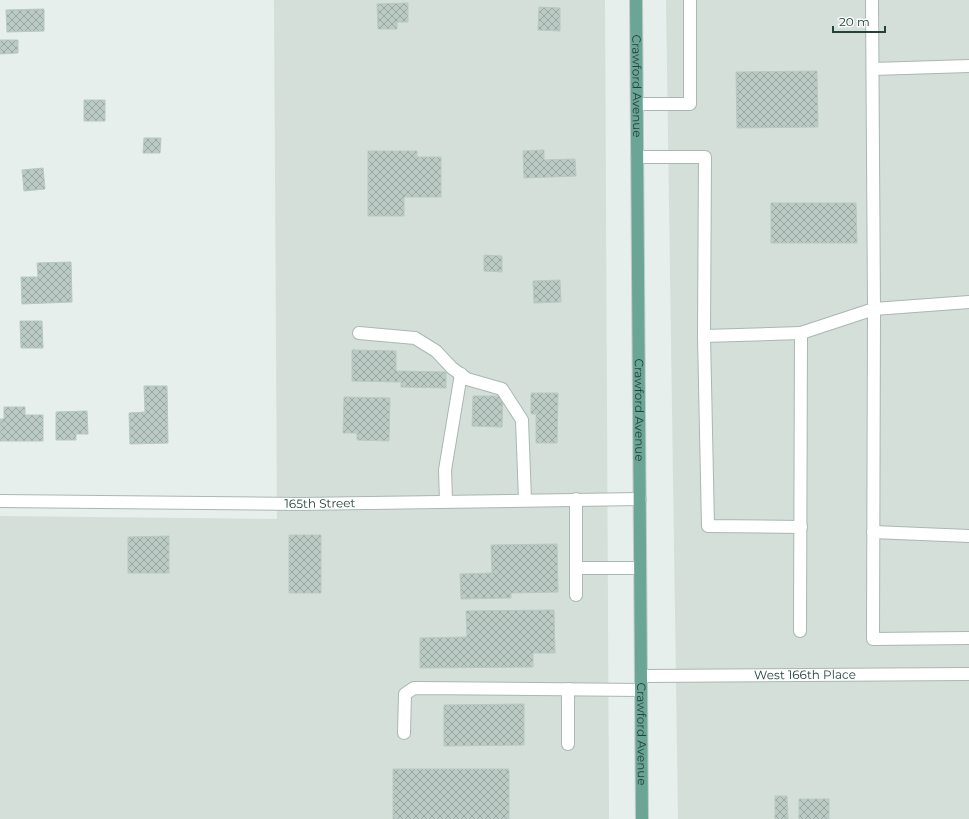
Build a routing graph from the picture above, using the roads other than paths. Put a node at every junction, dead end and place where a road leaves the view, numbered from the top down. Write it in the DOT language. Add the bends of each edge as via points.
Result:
graph roads {
  1 [pos="636,0"];
  2 [pos="690,0"];
  3 [pos="872,0"];
  4 [pos="969,66"];
  5 [pos="873,70"];
  6 [pos="637,104"];
  7 [pos="637,157"];
  8 [pos="969,302"];
  9 [pos="874,309"];
  10 [pos="359,333"];
  11 [pos="801,333"];
  12 [pos="704,336"];
  13 [pos="461,374"];
  14 [pos="640,498"];
  15 [pos="576,499"];
  16 [pos="525,500"];
  17 [pos="0,501"];
  18 [pos="446,501"];
  19 [pos="800,527"];
  20 [pos="873,532"];
  21 [pos="969,536"];
  22 [pos="576,568"];
  23 [pos="640,568"];
  24 [pos="576,595"];
  25 [pos="800,631"];
  26 [pos="969,638"];
  27 [pos="969,674"];
  28 [pos="641,676"];
  29 [pos="568,689"];
  30 [pos="641,690"];
  31 [pos="404,733"];
  32 [pos="568,744"];
  33 [pos="642,819"];
  1 -- 6 [label="main road, Crawford Avenue"];
  2 -- 6 [label="street" via="690,104"];
  3 -- 5 [label="street"];
  4 -- 5 [label="street"];
  5 -- 9 [label="street"];
  6 -- 7 [label="main road, Crawford Avenue"];
  7 -- 12 [label="street" via="705,157"];
  7 -- 14 [label="main road, Crawford Avenue"];
  8 -- 9 [label="street"];
  9 -- 11 [label="street"];
  9 -- 20 [label="street"];
  10 -- 13 [label="street" via="415,338 436,351"];
  11 -- 12 [label="street"];
  11 -- 19 [label="street"];
  12 -- 19 [label="street" via="708,526"];
  13 -- 16 [label="street" via="467,379 502,389 522,420"];
  13 -- 18 [label="street" via="444,470"];
  14 -- 15 [label="street, 165th Street"];
  14 -- 23 [label="main road, Crawford Avenue"];
  15 -- 16 [label="street, 165th Street"];
  15 -- 22 [label="street"];
  16 -- 18 [label="street, 165th Street"];
  17 -- 18 [label="street, 165th Street" via="292,504"];
  19 -- 25 [label="street"];
  20 -- 21 [label="street"];
  20 -- 26 [label="street" via="873,640"];
  22 -- 23 [label="street"];
  22 -- 24 [label="street"];
  23 -- 28 [label="main road, Crawford Avenue"];
  27 -- 28 [label="street, West 166th Place"];
  28 -- 30 [label="main road, Crawford Avenue"];
  29 -- 30 [label="street"];
  29 -- 31 [label="street" via="414,688 405,694"];
  29 -- 32 [label="street"];
  30 -- 33 [label="main road, Crawford Avenue"];
}
